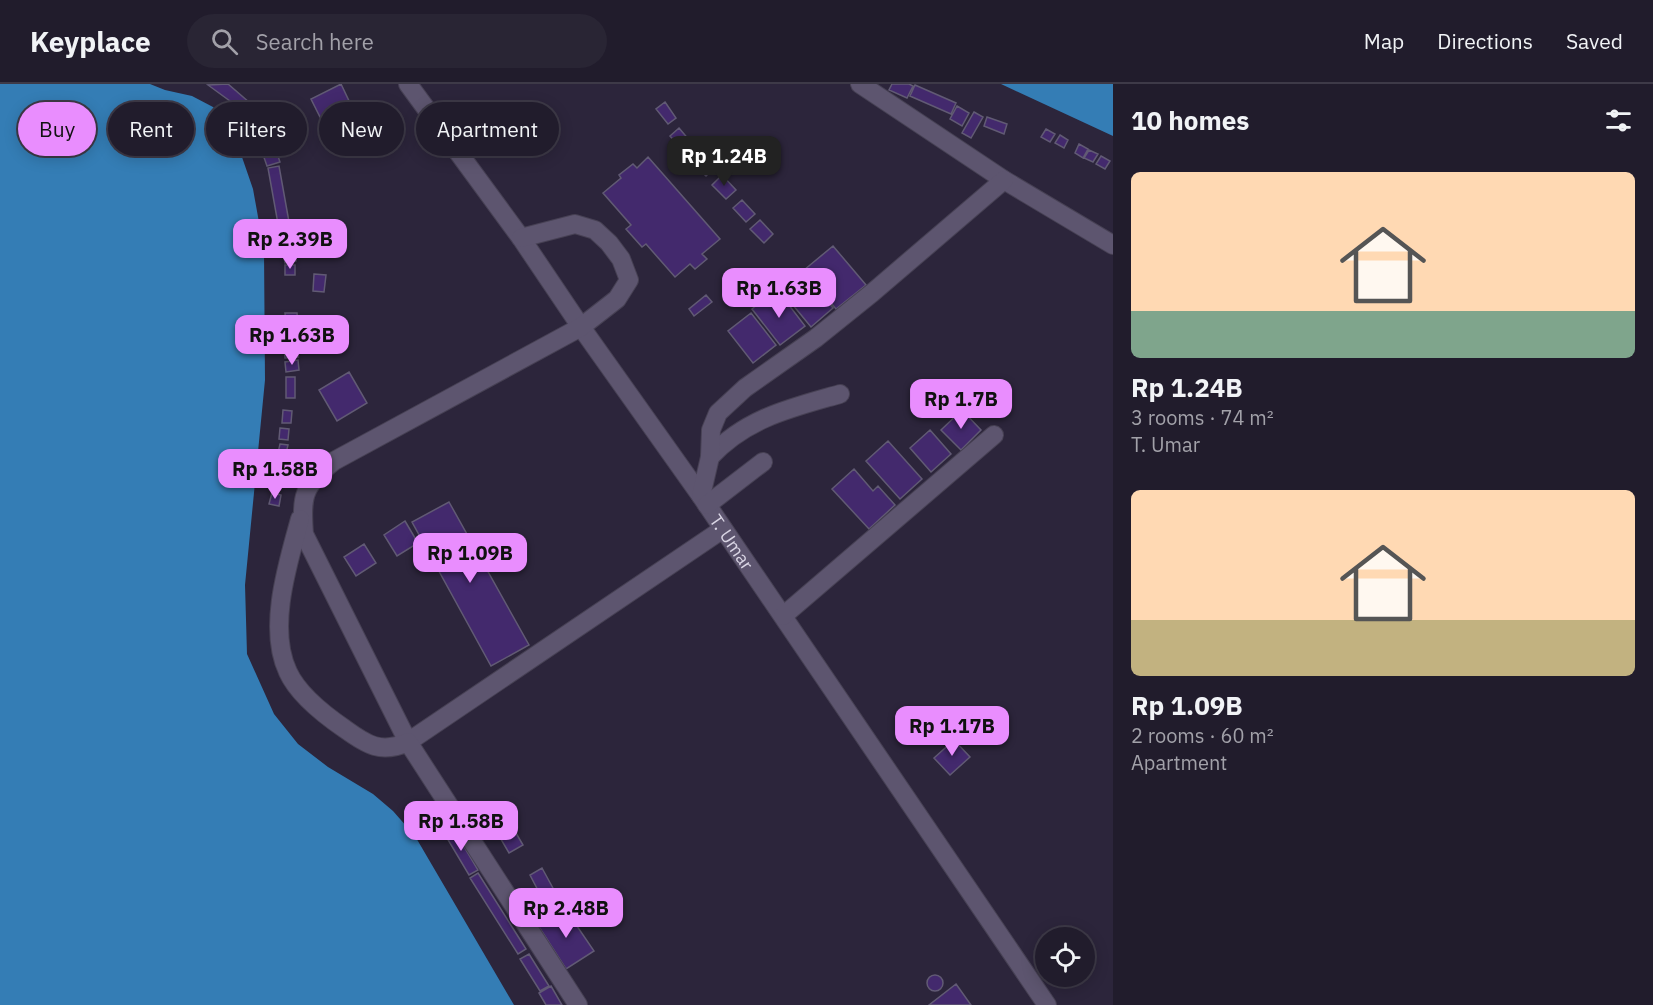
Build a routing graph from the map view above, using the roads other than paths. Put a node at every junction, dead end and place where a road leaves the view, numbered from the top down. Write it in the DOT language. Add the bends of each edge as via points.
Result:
graph roads {
  1 [pos="408,84"];
  2 [pos="860,84"];
  3 [pos="1004,180"];
  4 [pos="521,238"];
  5 [pos="1113,245"];
  6 [pos="580,327"];
  7 [pos="840,394"];
  8 [pos="994,435"];
  9 [pos="710,456"];
  10 [pos="763,462"];
  11 [pos="704,500"];
  12 [pos="302,512"];
  13 [pos="723,529"];
  14 [pos="783,616"];
  15 [pos="408,742"];
  16 [pos="578,1005"];
  17 [pos="1047,1005"];
  1 -- 4 [label="street, T. Umar"];
  2 -- 3 [label="street"];
  3 -- 5 [label="street"];
  3 -- 9 [label="street" via="864,299 745,388 718,413 711,430"];
  4 -- 6 [label="street, T. Umar"];
  4 -- 6 [label="street" via="575,224 595,230 621,259 630,280 617,299"];
  6 -- 11 [label="street, T. Umar"];
  6 -- 12 [label="street" via="334,461 313,478 304,494"];
  7 -- 9 [label="street" via="772,414 723,442"];
  8 -- 14 [label="street"];
  9 -- 11 [label="street"];
  10 -- 11 [label="street"];
  11 -- 13 [label="street, T. Umar"];
  12 -- 15 [label="street" via="304,534"];
  12 -- 15 [label="street" via="283,583 279,624 288,673 324,715 363,742 379,748 394,748"];
  13 -- 14 [label="street, T. Umar"];
  13 -- 15 [label="street"];
  14 -- 17 [label="street, T. Umar"];
  15 -- 16 [label="street"];
}
